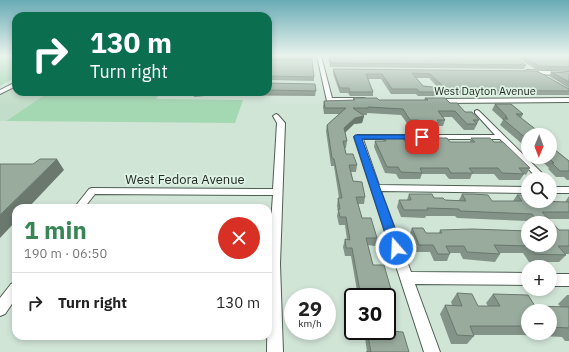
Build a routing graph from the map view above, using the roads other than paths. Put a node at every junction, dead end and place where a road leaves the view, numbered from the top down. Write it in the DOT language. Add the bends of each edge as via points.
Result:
graph roads {
  1 [pos="322,72"];
  2 [pos="537,72"];
  3 [pos="544,72"];
  4 [pos="569,74"];
  5 [pos="550,80"];
  6 [pos="318,85"];
  7 [pos="325,85"];
  8 [pos="12,86"];
  9 [pos="0,92"];
  10 [pos="375,100"];
  11 [pos="569,100"];
  12 [pos="428,101"];
  13 [pos="477,112"];
  14 [pos="276,116"];
  15 [pos="502,137"];
  16 [pos="536,172"];
  17 [pos="375,188"];
  18 [pos="557,189"];
  19 [pos="521,190"];
  20 [pos="569,190"];
  21 [pos="277,192"];
  22 [pos="82,204"];
  23 [pos="272,252"];
  24 [pos="406,278"];
  25 [pos="521,279"];
  26 [pos="557,280"];
  27 [pos="569,280"];
  28 [pos="12,293"];
  29 [pos="272,293"];
  30 [pos="0,309"];
  31 [pos="274,352"];
  32 [pos="432,352"];
  1 -- 7 [label="street"];
  2 -- 5 [label="street"];
  3 -- 4 [label="street"];
  6 -- 7 [label="street"];
  7 -- 10 [label="street" via="329,100"];
  8 -- 9 [label="street"];
  11 -- 12 [label="street, West Dayton Avenue"];
  13 -- 15 [label="street"];
  14 -- 21 [label="street" via="281,123"];
  15 -- 16 [label="street"];
  15 -- 17 [label="street" via="358,137"];
  17 -- 19 [label="street"];
  17 -- 24 [label="street"];
  18 -- 20 [label="street"];
  21 -- 22 [label="street, West Fedora Avenue" via="92,191"];
  21 -- 23 [label="street"];
  24 -- 25 [label="street"];
  24 -- 32 [label="street"];
  26 -- 27 [label="street"];
  28 -- 30 [label="street"];
  29 -- 31 [label="street"];
}
